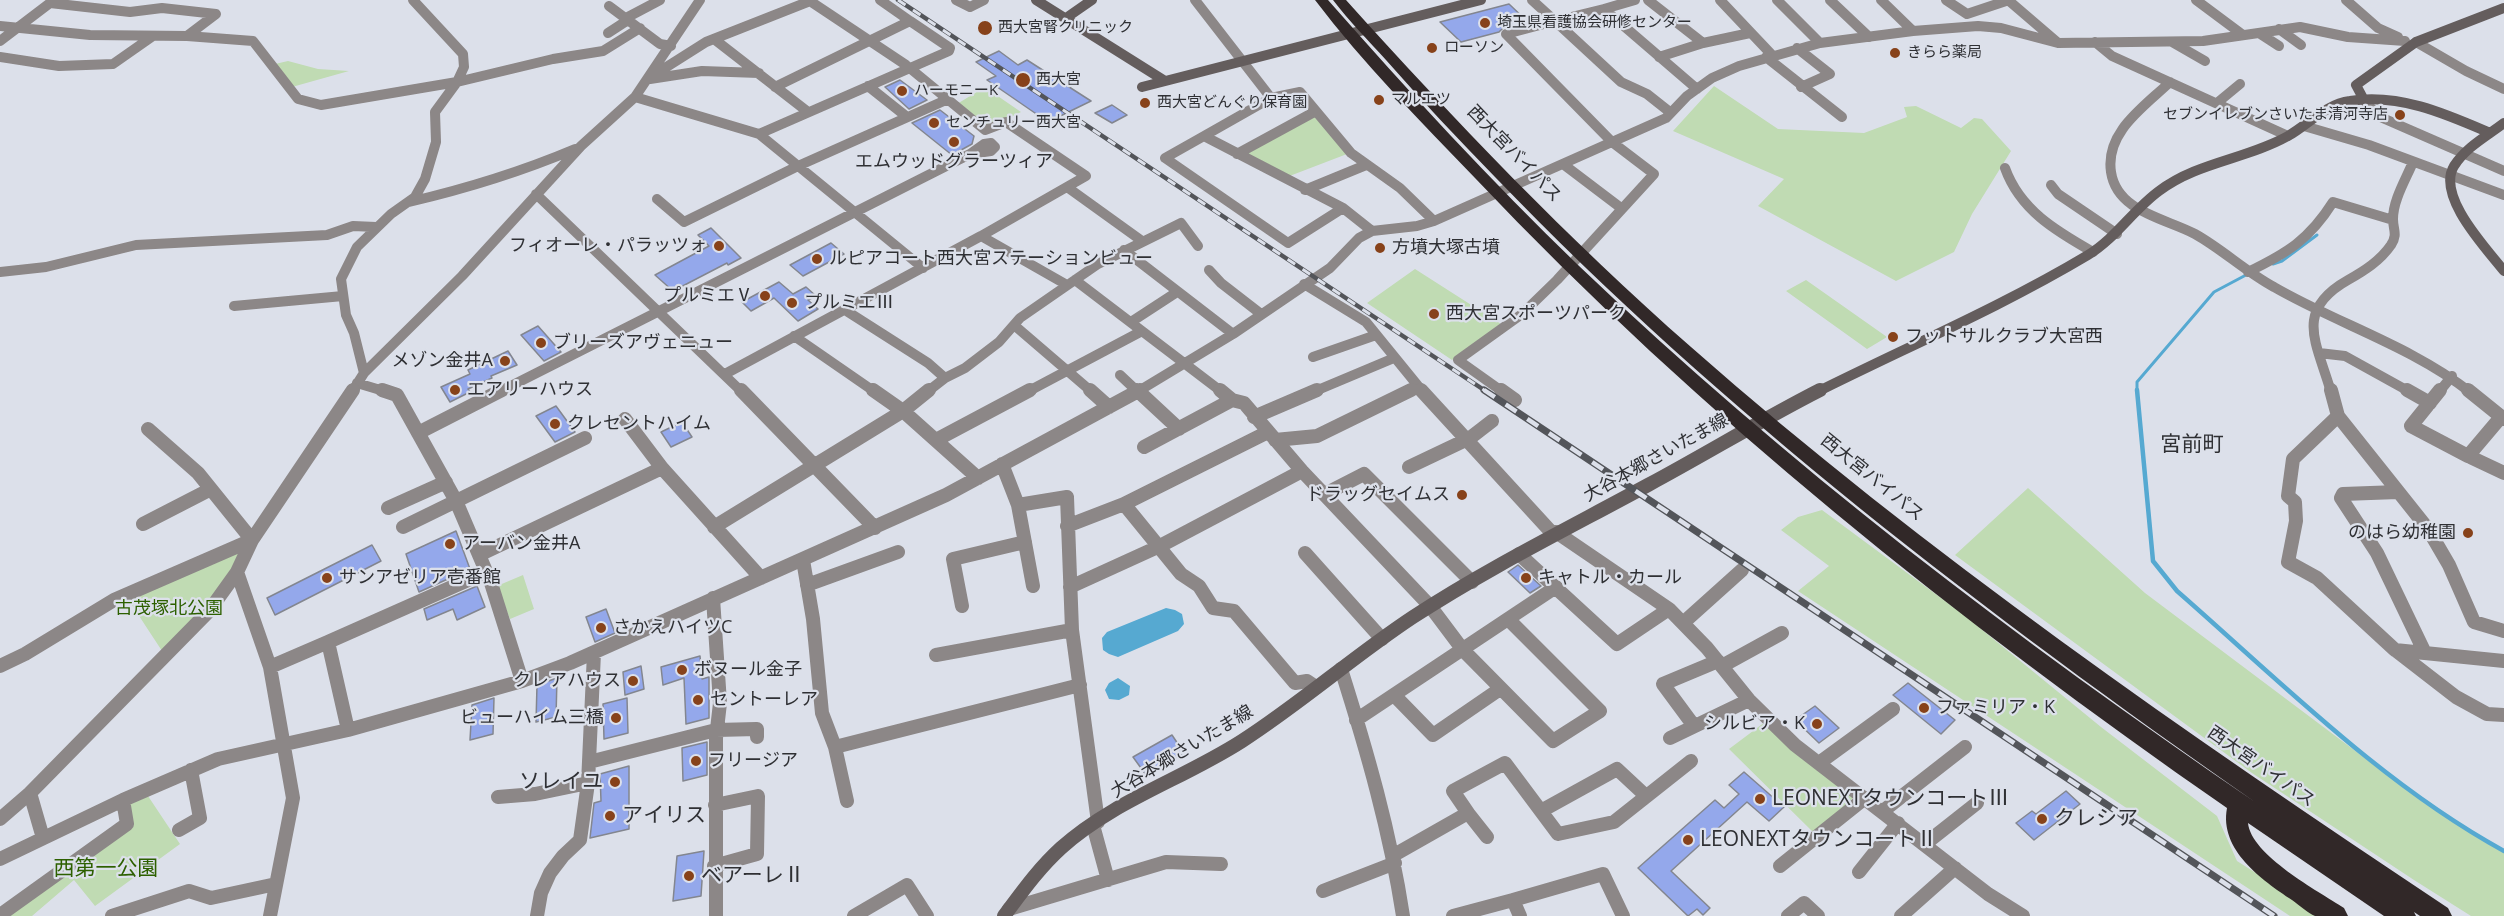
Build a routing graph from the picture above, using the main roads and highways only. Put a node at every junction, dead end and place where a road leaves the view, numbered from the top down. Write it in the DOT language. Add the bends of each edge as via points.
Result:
graph roads {
  1 [pos="1036,0"];
  2 [pos="1092,0"];
  3 [pos="1321,0"];
  4 [pos="1339,0"];
  5 [pos="1481,0"];
  6 [pos="2504,8"];
  7 [pos="1066,18"];
  8 [pos="1358,31"];
  9 [pos="1165,81"];
  10 [pos="1142,87"];
  11 [pos="2364,100"];
  12 [pos="2504,123"];
  13 [pos="2490,133"];
  14 [pos="2504,271"];
  15 [pos="1755,423"];
  16 [pos="2239,804"];
  17 [pos="2269,824"];
  18 [pos="2280,878"];
  19 [pos="1007,913"];
  20 [pos="2336,916"];
  21 [pos="2404,916"];
  22 [pos="2440,916"];
  1 -- 7 [label="main road"];
  2 -- 7 [label="main road"];
  3 -- 8 [label="highway, 西大宮バイパス"];
  4 -- 8 [label="highway, 西大宮バイパス"];
  5 -- 8 [label="main road"];
  6 -- 11 [label="main road" via="2411,43 2356,85"];
  7 -- 9 [label="main road"];
  8 -- 9 [label="main road"];
  8 -- 15 [label="highway, 西大宮バイパス" via="1506,191 1576,260 1636,307"];
  9 -- 10 [label="main road"];
  11 -- 13 [label="main road, 大谷本郷さいたま線" via="2404,102"];
  11 -- 15 [label="main road, 大谷本郷さいたま線" via="2334,105 2273,144 2185,176 2158,191 2117,234 2093,252"];
  12 -- 13 [label="main road"];
  13 -- 14 [label="main road" via="2464,154 2450,175 2451,190"];
  15 -- 16 [label="highway, 西大宮バイパス" via="1908,559 2115,717"];
  15 -- 19 [label="main road, 大谷本郷さいたま線" via="1430,606 1240,742 1096,824 1041,867"];
  15 -- 22 [label="highway, 西大宮バイパス" via="2042,639"];
  16 -- 17 [label="highway, 西大宮バイパス"];
  16 -- 18 [label="highway" via="2238,832 2251,852"];
  17 -- 18 [label="highway" via="2252,826 2246,834"];
  17 -- 21 [label="highway, 西大宮バイパス"];
  18 -- 20 [label="highway"];
}
